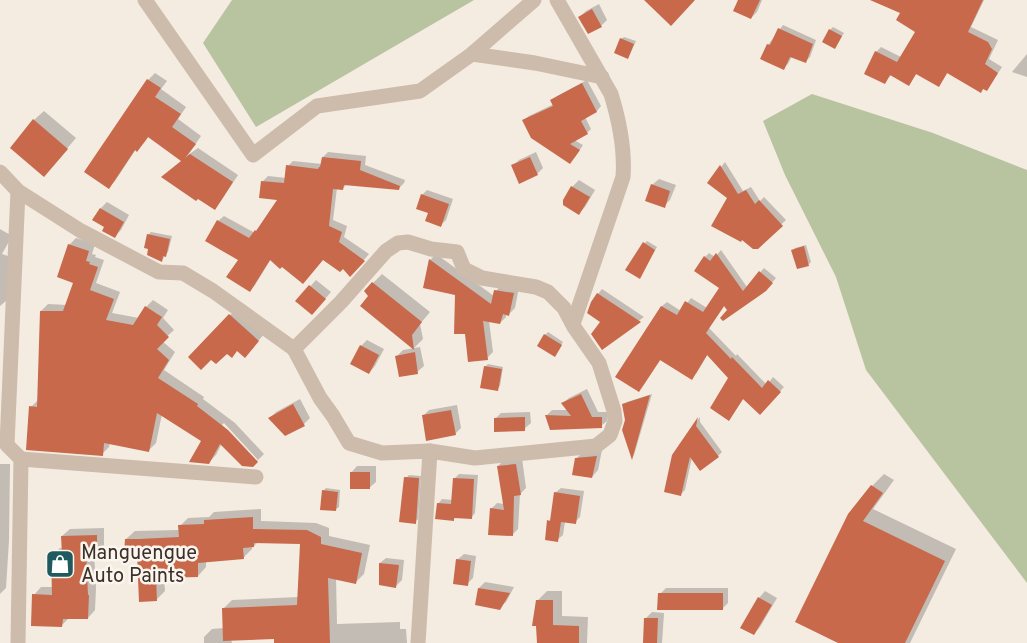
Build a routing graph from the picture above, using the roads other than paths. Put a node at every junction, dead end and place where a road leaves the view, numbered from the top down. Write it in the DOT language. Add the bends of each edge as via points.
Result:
graph roads {
  1 [pos="145,0"];
  2 [pos="534,0"];
  3 [pos="557,0"];
  4 [pos="472,54"];
  5 [pos="602,77"];
  6 [pos="0,172"];
  7 [pos="18,191"];
  8 [pos="573,324"];
  9 [pos="294,349"];
  10 [pos="3,445"];
  11 [pos="430,451"];
  12 [pos="21,459"];
  13 [pos="256,477"];
  14 [pos="18,643"];
  15 [pos="418,643"];
  1 -- 4 [label="street" via="253,155 317,106 420,91"];
  2 -- 4 [label="street"];
  3 -- 5 [label="street"];
  4 -- 5 [label="street"];
  5 -- 8 [label="street" via="616,110 623,177"];
  6 -- 7 [label="street"];
  7 -- 9 [label="street" via="81,231 159,272 183,273"];
  7 -- 10 [label="street"];
  8 -- 9 [label="street" via="548,292 482,278 464,269 457,252 408,242 386,251"];
  8 -- 11 [label="street" via="599,363 614,411 610,435 596,446 475,458"];
  9 -- 11 [label="street" via="349,443 382,453"];
  10 -- 12 [label="street"];
  11 -- 15 [label="street"];
  12 -- 13 [label="street"];
  12 -- 14 [label="street"];
}
